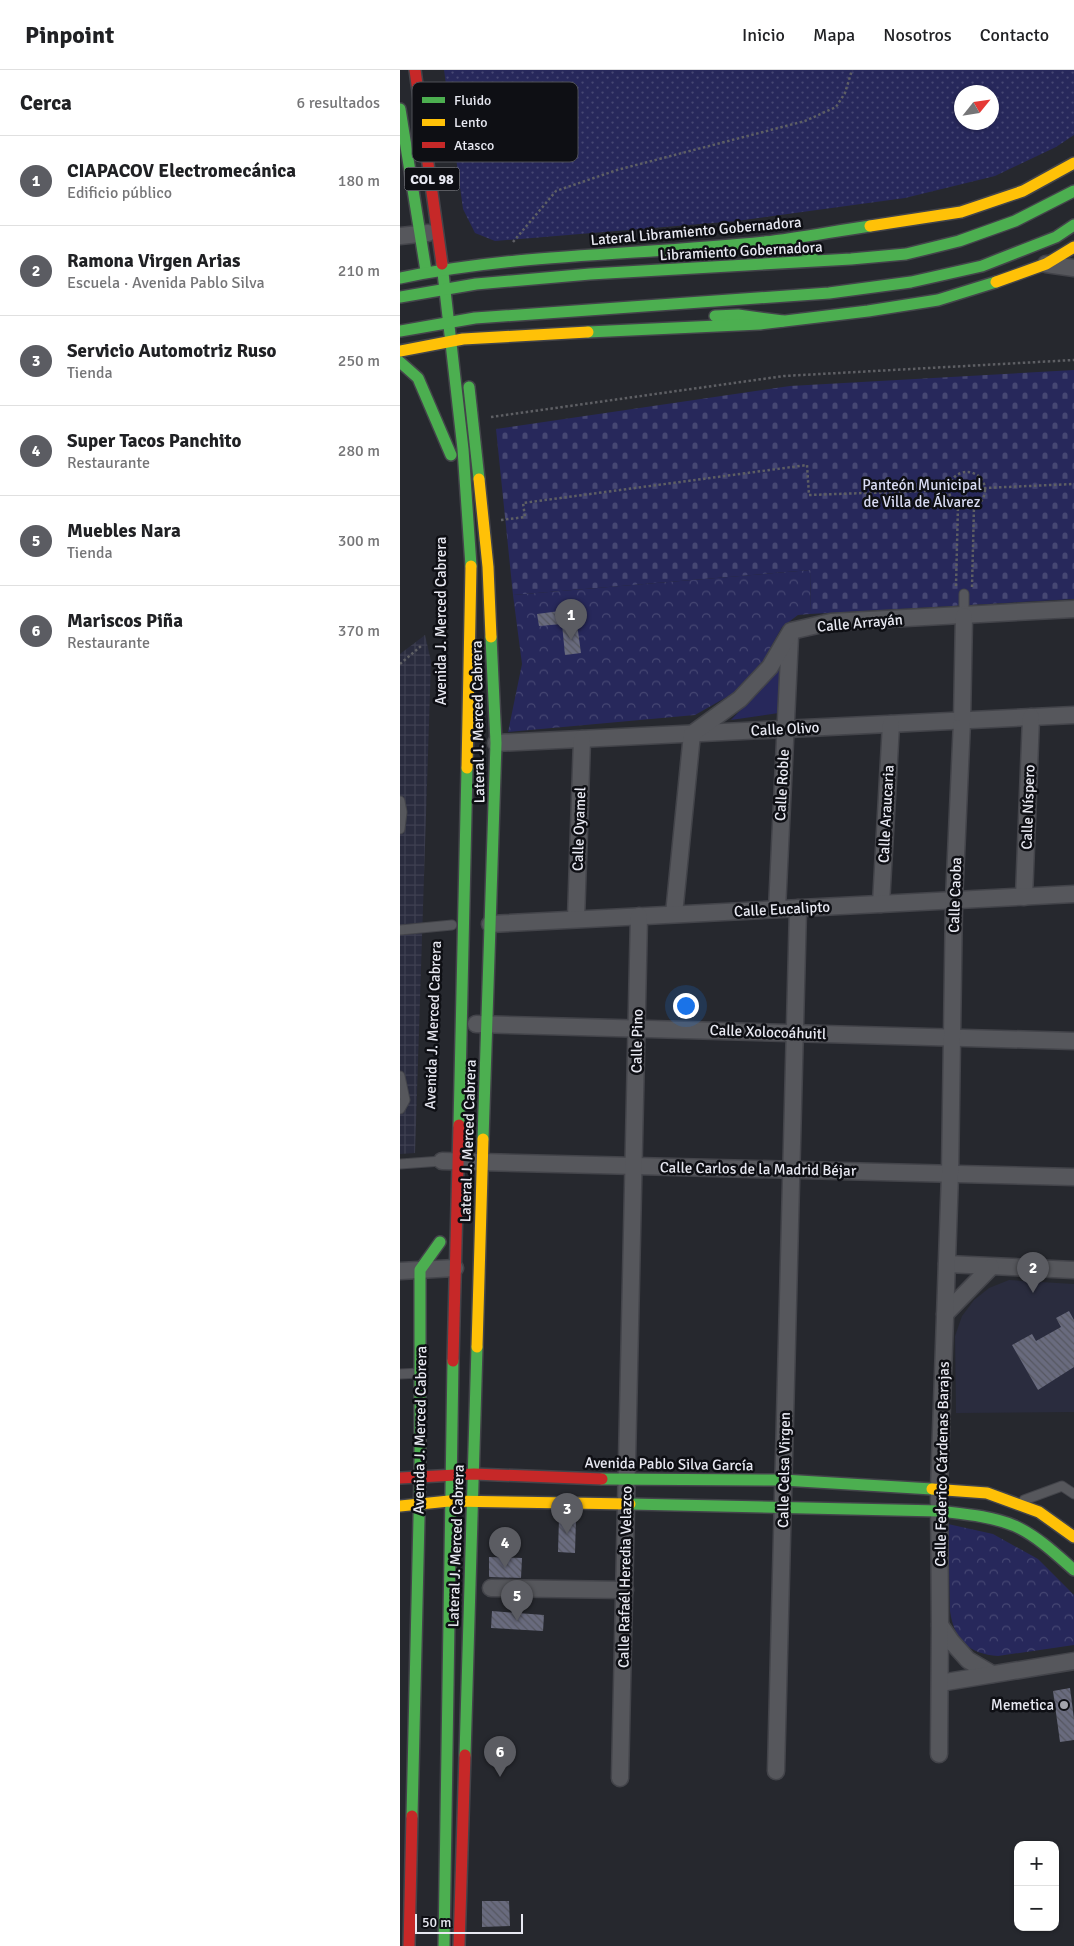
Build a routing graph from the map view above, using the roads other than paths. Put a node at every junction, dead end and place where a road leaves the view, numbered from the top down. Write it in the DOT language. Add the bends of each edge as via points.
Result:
graph roads {
  1 [pos="400,109"];
  2 [pos="402,139"];
  3 [pos="429,162"];
  4 [pos="1074,163"];
  5 [pos="1074,191"];
  6 [pos="436,204"];
  7 [pos="408,209"];
  8 [pos="1074,225"];
  9 [pos="439,232"];
  10 [pos="420,234"];
  11 [pos="400,236"];
  12 [pos="766,242"];
  13 [pos="1074,247"];
  14 [pos="851,259"];
  15 [pos="1046,264"];
  16 [pos="1074,268"];
  17 [pos="443,269"];
  18 [pos="426,272"];
  19 [pos="400,278"];
  20 [pos="445,289"];
  21 [pos="428,291"];
  22 [pos="400,297"];
  23 [pos="606,310"];
  24 [pos="432,316"];
  25 [pos="783,320"];
  26 [pos="449,321"];
  27 [pos="400,331"];
  28 [pos="451,341"];
  29 [pos="436,348"];
  30 [pos="400,352"];
  31 [pos="400,362"];
  32 [pos="468,374"];
  33 [pos="470,392"];
  34 [pos="444,409"];
  35 [pos="460,424"];
  36 [pos="463,444"];
  37 [pos="480,483"];
  38 [pos="964,594"];
  39 [pos="1074,610"];
  40 [pos="964,616"];
  41 [pos="791,631"];
  42 [pos="1074,715"];
  43 [pos="1031,717"];
  44 [pos="962,721"];
  45 [pos="892,724"];
  46 [pos="785,729"];
  47 [pos="692,734"];
  48 [pos="582,739"];
  49 [pos="496,743"];
  50 [pos="400,801"];
  51 [pos="400,829"];
  52 [pos="1074,894"];
  53 [pos="1024,897"];
  54 [pos="954,900"];
  55 [pos="882,904"];
  56 [pos="798,908"];
  57 [pos="777,909"];
  58 [pos="674,914"];
  59 [pos="640,916"];
  60 [pos="576,919"];
  61 [pos="490,924"];
  62 [pos="452,925"];
  63 [pos="400,930"];
  64 [pos="461,1024"];
  65 [pos="486,1024"];
  66 [pos="637,1028"];
  67 [pos="795,1033"];
  68 [pos="953,1037"];
  69 [pos="1074,1041"];
  70 [pos="400,1076"];
  71 [pos="400,1109"];
  72 [pos="446,1161"];
  73 [pos="482,1162"];
  74 [pos="400,1164"];
  75 [pos="634,1166"];
  76 [pos="791,1170"];
  77 [pos="950,1174"];
  78 [pos="1074,1177"];
  79 [pos="947,1264"];
  80 [pos="991,1267"];
  81 [pos="455,1268"];
  82 [pos="420,1270"];
  83 [pos="1074,1270"];
  84 [pos="400,1271"];
  85 [pos="438,1274"];
  86 [pos="945,1314"];
  87 [pos="420,1373"];
  88 [pos="400,1374"];
  89 [pos="474,1474"];
  90 [pos="450,1475"];
  91 [pos="420,1476"];
  92 [pos="400,1478"];
  93 [pos="627,1480"];
  94 [pos="783,1480"];
  95 [pos="434,1489"];
  96 [pos="939,1489"];
  97 [pos="1074,1494"];
  98 [pos="472,1501"];
  99 [pos="450,1502"];
  100 [pos="1015,1503"];
  101 [pos="420,1504"];
  102 [pos="626,1504"];
  103 [pos="400,1506"];
  104 [pos="783,1507"];
  105 [pos="938,1511"];
  106 [pos="1074,1537"];
  107 [pos="1074,1570"];
  108 [pos="491,1588"];
  109 [pos="624,1590"];
  110 [pos="940,1625"];
  111 [pos="1074,1661"];
  112 [pos="992,1674"];
  113 [pos="940,1683"];
  114 [pos="939,1754"];
  115 [pos="776,1771"];
  116 [pos="620,1778"];
  117 [pos="410,1946"];
  118 [pos="444,1946"];
  119 [pos="459,1946"];
  1 -- 2 [label="main road, COL 98"];
  2 -- 7 [label="main road, COL 98"];
  3 -- 6 [label="main road, COL 98"];
  4 -- 12 [label="main road, Lateral Libramiento Gobernadora" via="1023,191 961,212"];
  5 -- 14 [label="main road, Libramiento Gobernadora" via="1015,221 959,241 906,254"];
  6 -- 7 [label="street"];
  6 -- 9 [label="main road, COL 98"];
  7 -- 10 [label="main road, COL 98"];
  8 -- 23 [label="main road" via="1056,237 982,266 911,282 829,293"];
  9 -- 10 [label="street"];
  9 -- 17 [label="main road, COL 98"];
  10 -- 11 [label="street"];
  10 -- 18 [label="main road, COL 98"];
  12 -- 14 [label="main road"];
  12 -- 17 [label="main road, Lateral Libramiento Gobernadora" via="496,262"];
  13 -- 15 [label="main road"];
  14 -- 20 [label="main road, Libramiento Gobernadora" via="590,274"];
  15 -- 16 [label="street"];
  15 -- 25 [label="main road" via="938,300"];
  17 -- 18 [label="main road, Lateral Libramiento Gobernadora"];
  17 -- 20 [label="main road, COL 98"];
  18 -- 19 [label="main road, Lateral Libramiento Gobernadora"];
  18 -- 21 [label="main road, COL 98"];
  20 -- 21 [label="main road, Libramiento Gobernadora"];
  20 -- 26 [label="main road, COL 98"];
  21 -- 22 [label="main road, Libramiento Gobernadora"];
  21 -- 24 [label="main road, COL 98"];
  23 -- 25 [label="main road" via="666,317 738,316"];
  23 -- 26 [label="main road"];
  24 -- 26 [label="main road"];
  24 -- 27 [label="main road"];
  24 -- 29 [label="main road"];
  25 -- 28 [label="main road" via="667,330 556,333 464,344"];
  26 -- 28 [label="main road, Avenida J. Merced Cabrera"];
  28 -- 29 [label="main road"];
  28 -- 35 [label="main road, Avenida J. Merced Cabrera"];
  29 -- 30 [label="main road"];
  31 -- 34 [label="main road" via="418,378 451,460"];
  32 -- 33 [label="main road, Lateral J. Merced Cabrera"];
  33 -- 35 [label="main road"];
  33 -- 37 [label="main road, Lateral J. Merced Cabrera"];
  35 -- 36 [label="main road, Avenida J. Merced Cabrera"];
  36 -- 37 [label="main road"];
  36 -- 64 [label="main road, Avenida J. Merced Cabrera" via="472,576"];
  37 -- 49 [label="main road, Lateral J. Merced Cabrera" via="488,567"];
  38 -- 40 [label="lane"];
  39 -- 40 [label="street, Calle Arrayán"];
  40 -- 41 [label="street, Calle Arrayán" via="831,622"];
  40 -- 44 [label="street, Calle Caoba"];
  41 -- 46 [label="street, Calle Roble"];
  41 -- 47 [label="street" via="770,667 740,699"];
  42 -- 43 [label="street, Calle Olivo"];
  43 -- 44 [label="street, Calle Olivo"];
  43 -- 53 [label="street, Calle Níspero"];
  44 -- 45 [label="street, Calle Olivo"];
  44 -- 54 [label="street, Calle Caoba"];
  45 -- 46 [label="street, Calle Olivo"];
  45 -- 55 [label="street, Calle Araucaria"];
  46 -- 47 [label="street, Calle Olivo"];
  46 -- 57 [label="street, Calle Roble"];
  47 -- 48 [label="street, Calle Olivo"];
  47 -- 58 [label="street"];
  48 -- 49 [label="street, Calle Olivo"];
  48 -- 60 [label="street, Calle Oyamel"];
  49 -- 61 [label="main road, Lateral J. Merced Cabrera"];
  50 -- 51 [label="lane"];
  52 -- 53 [label="street, Calle Eucalipto"];
  53 -- 54 [label="street, Calle Eucalipto"];
  54 -- 55 [label="street, Calle Eucalipto"];
  54 -- 68 [label="street, Calle Caoba"];
  55 -- 56 [label="street, Calle Eucalipto"];
  56 -- 57 [label="street, Calle Eucalipto"];
  56 -- 67 [label="street"];
  57 -- 58 [label="street, Calle Eucalipto"];
  58 -- 59 [label="street, Calle Eucalipto"];
  59 -- 60 [label="street, Calle Eucalipto"];
  59 -- 66 [label="street, Calle Pino"];
  60 -- 61 [label="street, Calle Eucalipto"];
  61 -- 65 [label="main road, Lateral J. Merced Cabrera"];
  62 -- 63 [label="lane"];
  64 -- 65 [label="street, Calle Xolocoáhuitl"];
  64 -- 72 [label="main road, Avenida J. Merced Cabrera"];
  65 -- 66 [label="street, Calle Xolocoáhuitl"];
  65 -- 73 [label="main road, Lateral J. Merced Cabrera"];
  66 -- 67 [label="street, Calle Xolocoáhuitl"];
  66 -- 75 [label="street, Calle Pino"];
  67 -- 68 [label="street, Calle Xolocoáhuitl"];
  67 -- 76 [label="street"];
  68 -- 69 [label="street, Calle Xolocoáhuitl"];
  68 -- 77 [label="street, Calle Caoba"];
  70 -- 71 [label="lane" via="405,1100"];
  72 -- 73 [label="street, Calle Carlos de la Madrid Béjar"];
  72 -- 74 [label="lane"];
  72 -- 81 [label="main road, Avenida J. Merced Cabrera"];
  73 -- 75 [label="street, Calle Carlos de la Madrid Béjar"];
  73 -- 89 [label="main road, Lateral J. Merced Cabrera"];
  75 -- 76 [label="street, Calle Carlos de la Madrid Béjar"];
  75 -- 93 [label="street, Calle Rafaél Heredia Velazco"];
  76 -- 77 [label="street, Calle Carlos de la Madrid Béjar"];
  76 -- 94 [label="street, Calle Celsa Virgen"];
  77 -- 78 [label="street, Calle Carlos de la Madrid Béjar"];
  77 -- 79 [label="street, Calle Federico Cárdenas Barajas"];
  79 -- 80 [label="street"];
  79 -- 86 [label="street, Calle Federico Cárdenas Barajas"];
  80 -- 83 [label="street"];
  80 -- 86 [label="street"];
  81 -- 85 [label="street"];
  81 -- 90 [label="main road, Avenida J. Merced Cabrera"];
  82 -- 84 [label="street"];
  82 -- 85 [label="street"];
  82 -- 85 [label="main road" via="440,1238"];
  82 -- 87 [label="main road"];
  86 -- 96 [label="street, Calle Federico Cárdenas Barajas"];
  87 -- 88 [label="lane"];
  87 -- 91 [label="main road"];
  89 -- 90 [label="main road, Avenida Pablo Silva García"];
  89 -- 93 [label="main road, Avenida Pablo Silva García"];
  89 -- 98 [label="main road, Lateral J. Merced Cabrera"];
  90 -- 95 [label="main road, Avenida Pablo Silva García"];
  90 -- 99 [label="main road, Avenida J. Merced Cabrera"];
  91 -- 92 [label="main road, Avenida Pablo Silva García"];
  91 -- 95 [label="main road, Avenida Pablo Silva García"];
  91 -- 101 [label="main road"];
  93 -- 94 [label="main road, Avenida Pablo Silva García"];
  93 -- 102 [label="street, Calle Rafaél Heredia Velazco"];
  94 -- 96 [label="main road, Avenida Pablo Silva García"];
  94 -- 104 [label="street, Calle Celsa Virgen"];
  95 -- 99 [label="main road, Avenida Pablo Silva García"];
  95 -- 101 [label="main road, Avenida Pablo Silva García"];
  96 -- 100 [label="main road, Avenida Pablo Silva García" via="987,1493"];
  96 -- 105 [label="street, Calle Federico Cárdenas Barajas"];
  97 -- 100 [label="lane" via="1062,1486"];
  98 -- 99 [label="main road, Avenida Pablo Silva García"];
  98 -- 102 [label="main road, Avenida Pablo Silva García"];
  98 -- 119 [label="main road, Lateral J. Merced Cabrera"];
  99 -- 118 [label="main road, Avenida J. Merced Cabrera"];
  100 -- 106 [label="main road, Avenida Pablo Silva García" via="1039,1512"];
  101 -- 103 [label="main road, Avenida Pablo Silva García"];
  101 -- 117 [label="main road"];
  102 -- 104 [label="main road, Avenida Pablo Silva García"];
  102 -- 109 [label="street, Calle Rafaél Heredia Velazco"];
  104 -- 105 [label="main road, Avenida Pablo Silva García"];
  104 -- 115 [label="street, Calle Celsa Virgen"];
  105 -- 107 [label="main road, Avenida Pablo Silva García" via="1015,1526 1052,1550"];
  105 -- 110 [label="street, Calle Federico Cárdenas Barajas"];
  108 -- 109 [label="street"];
  109 -- 116 [label="street, Calle Rafaél Heredia Velazco"];
  110 -- 112 [label="street" via="968,1660"];
  110 -- 113 [label="street, Calle Federico Cárdenas Barajas"];
  111 -- 112 [label="street"];
  112 -- 113 [label="street"];
  113 -- 114 [label="street, Calle Federico Cárdenas Barajas"];
}
